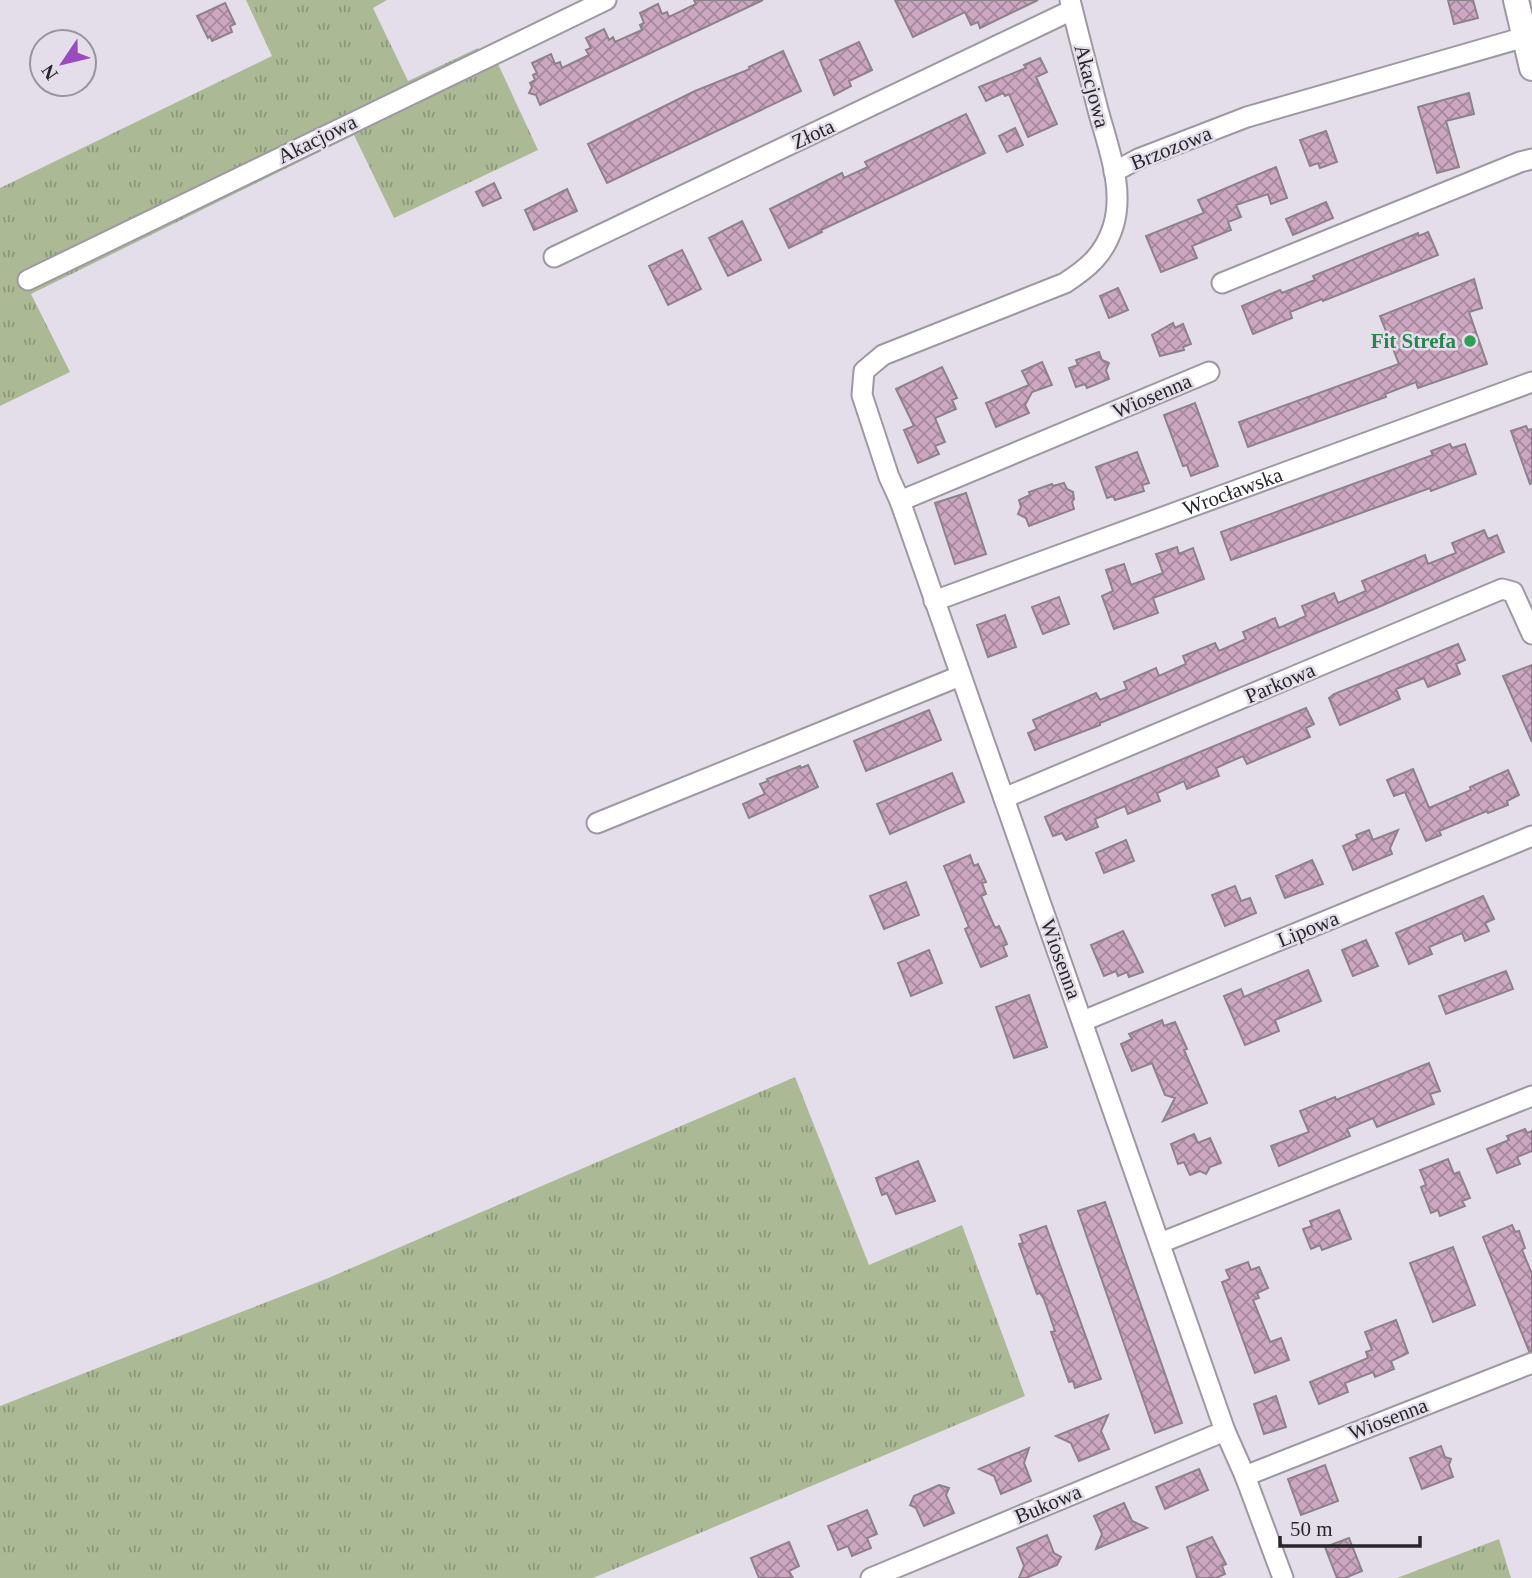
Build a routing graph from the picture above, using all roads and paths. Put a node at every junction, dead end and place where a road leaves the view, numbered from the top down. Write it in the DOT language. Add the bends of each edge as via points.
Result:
graph roads {
  1 [pos="606,0"];
  2 [pos="1516,0"];
  3 [pos="1071,5"];
  4 [pos="1525,37"];
  5 [pos="1532,68"];
  6 [pos="1532,159"];
  7 [pos="1114,172"];
  8 [pos="554,257"];
  9 [pos="28,280"];
  10 [pos="1222,283"];
  11 [pos="864,371"];
  12 [pos="1209,372"];
  13 [pos="1532,382"];
  14 [pos="900,501"];
  15 [pos="934,601"];
  16 [pos="1532,634"];
  17 [pos="960,676"];
  18 [pos="1004,798"];
  19 [pos="597,823"];
  20 [pos="1532,836"];
  21 [pos="1083,1021"];
  22 [pos="1532,1096"];
  23 [pos="1160,1242"];
  24 [pos="1532,1363"];
  25 [pos="1225,1431"];
  26 [pos="1245,1476"];
  27 [pos="871,1578"];
  28 [pos="1283,1578"];
  1 -- 9 [label="street, Akacjowa"];
  2 -- 4 [label="street"];
  3 -- 7 [label="street, Akacjowa"];
  3 -- 8 [label="street, Złota"];
  4 -- 5 [label="street"];
  4 -- 7 [label="street, Brzozowa" via="1247,117"];
  6 -- 10 [label="street"];
  7 -- 11 [label="street, Brzozowa" via="1117,204 1113,228 1089,268 1065,283 883,355"];
  11 -- 14 [label="street, Wiosenna" via="862,395"];
  12 -- 14 [label="street, Wiosenna"];
  13 -- 15 [label="street, Wrocławska"];
  14 -- 15 [label="street, Wiosenna"];
  15 -- 17 [label="street, Wiosenna"];
  16 -- 18 [label="street, Parkowa" via="1513,592 1502,589"];
  17 -- 18 [label="street, Wiosenna"];
  17 -- 19 [label="street"];
  18 -- 21 [label="street, Wiosenna"];
  20 -- 21 [label="street, Lipowa"];
  21 -- 23 [label="street, Wiosenna"];
  22 -- 23 [label="street"];
  23 -- 25 [label="street, Wiosenna"];
  24 -- 26 [label="street, Wiosenna"];
  25 -- 26 [label="street, Wiosenna"];
  25 -- 27 [label="street, Bukowa"];
  26 -- 28 [label="street, Wiosenna"];
}
